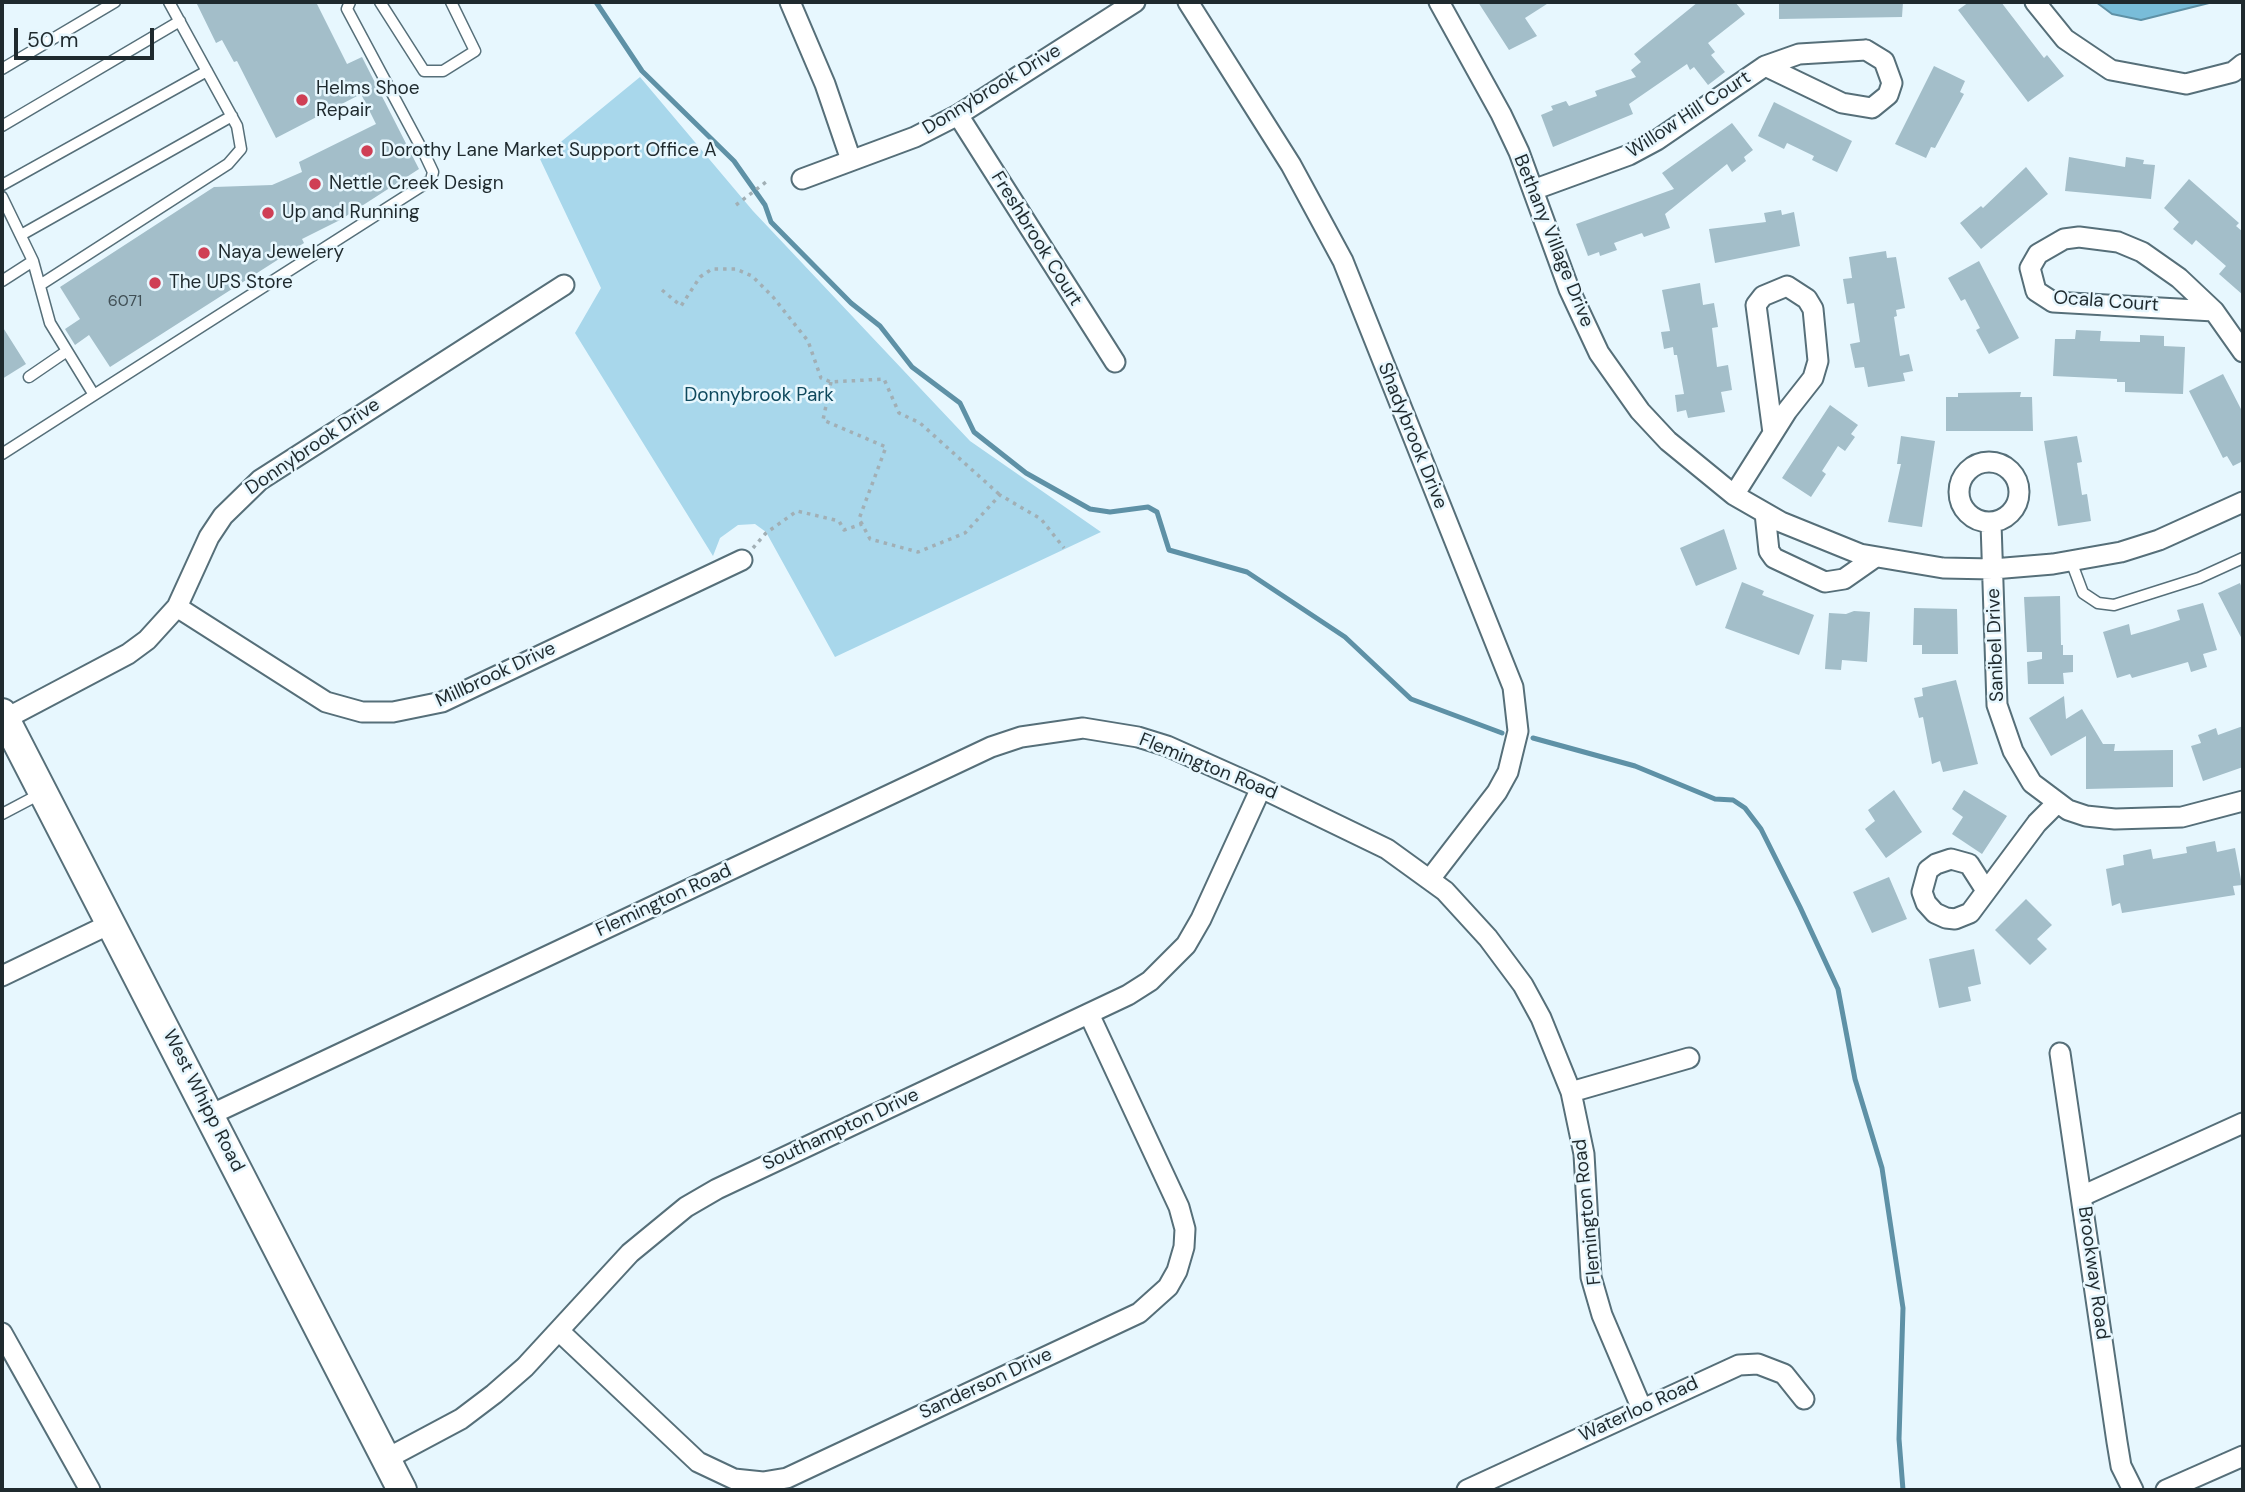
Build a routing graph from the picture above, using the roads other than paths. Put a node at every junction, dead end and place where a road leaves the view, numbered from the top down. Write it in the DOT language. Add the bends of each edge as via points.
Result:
graph roads {
  1 [pos="115,2"];
  2 [pos="169,2"];
  3 [pos="350,2"];
  4 [pos="380,2"];
  5 [pos="451,2"];
  6 [pos="790,2"];
  7 [pos="1135,2"];
  8 [pos="1188,2"];
  9 [pos="1438,2"];
  10 [pos="2035,2"];
  11 [pos="180,21"];
  12 [pos="2243,64"];
  13 [pos="1765,66"];
  14 [pos="2,69"];
  15 [pos="207,71"];
  16 [pos="958,115"];
  17 [pos="232,116"];
  18 [pos="2,126"];
  19 [pos="851,160"];
  20 [pos="802,178"];
  21 [pos="2,185"];
  22 [pos="1533,190"];
  23 [pos="2,197"];
  24 [pos="21,236"];
  25 [pos="33,261"];
  26 [pos="2,281"];
  27 [pos="40,285"];
  28 [pos="564,285"];
  29 [pos="2214,311"];
  30 [pos="67,351"];
  31 [pos="2243,352"];
  32 [pos="1115,362"];
  33 [pos="29,377"];
  34 [pos="94,395"];
  35 [pos="1773,433"];
  36 [pos="2,454"];
  37 [pos="1734,495"];
  38 [pos="2243,502"];
  39 [pos="1765,513"];
  40 [pos="1991,523"];
  41 [pos="1874,558"];
  42 [pos="2243,558"];
  43 [pos="742,560"];
  44 [pos="2071,561"];
  45 [pos="1993,569"];
  46 [pos="177,607"];
  47 [pos="3,716"];
  48 [pos="1261,788"];
  49 [pos="44,792"];
  50 [pos="2243,801"];
  51 [pos="2056,804"];
  52 [pos="2,814"];
  53 [pos="1430,879"];
  54 [pos="1985,889"];
  55 [pos="110,924"];
  56 [pos="2,976"];
  57 [pos="1089,1014"];
  58 [pos="2060,1053"];
  59 [pos="1689,1058"];
  60 [pos="1571,1092"];
  61 [pos="210,1115"];
  62 [pos="2243,1123"];
  63 [pos="2082,1196"];
  64 [pos="559,1331"];
  65 [pos="2,1333"];
  66 [pos="1804,1399"];
  67 [pos="1642,1409"];
  68 [pos="2243,1456"];
  69 [pos="386,1459"];
  70 [pos="90,1490"];
  71 [pos="402,1490"];
  72 [pos="1467,1490"];
  73 [pos="2133,1490"];
  74 [pos="2166,1490"];
  1 -- 14 [label="lane"];
  2 -- 11 [label="lane"];
  3 -- 34 [label="lane" via="347,9 425,155 433,172 431,180"];
  4 -- 5 [label="lane" via="424,71 443,71 475,51"];
  6 -- 19 [label="street"];
  7 -- 16 [label="street, Donnybrook Drive"];
  8 -- 53 [label="street, Shadybrook Drive" via="1291,164 1343,261 1513,687 1518,731 1508,772"];
  9 -- 22 [label="street, Bethany Village Drive" via="1481,73"];
  10 -- 12 [label="street" via="2065,39 2111,70 2186,84 2233,72"];
  11 -- 15 [label="lane"];
  11 -- 18 [label="lane"];
  13 -- 13 [label="street, Willow Hill Court" via="1857,107 1881,103 1892,83 1884,61 1866,50 1799,54"];
  13 -- 22 [label="street, Willow Hill Court" via="1657,141"];
  15 -- 17 [label="lane"];
  15 -- 21 [label="lane"];
  16 -- 19 [label="street, Donnybrook Drive" via="915,137"];
  16 -- 32 [label="street, Freshbrook Court"];
  17 -- 24 [label="lane"];
  17 -- 27 [label="lane" via="241,149 228,164"];
  19 -- 20 [label="street, Donnybrook Drive"];
  22 -- 37 [label="street, Bethany Village Drive" via="1569,289 1614,376 1668,441"];
  23 -- 24 [label="lane"];
  24 -- 25 [label="lane"];
  25 -- 26 [label="lane"];
  25 -- 27 [label="lane"];
  27 -- 30 [label="lane" via="50,323"];
  28 -- 46 [label="street, Donnybrook Drive" via="240,497 209,537"];
  29 -- 29 [label="street, Ocala Court" via="2164,265 2118,242 2064,239 2038,254 2030,268 2036,291 2053,302"];
  29 -- 31 [label="street, Ocala Court"];
  30 -- 33 [label="lane"];
  30 -- 34 [label="lane"];
  34 -- 36 [label="lane"];
  35 -- 35 [label="street" via="1813,378 1818,361 1813,309 1807,299 1787,286 1763,296 1756,305"];
  35 -- 37 [label="street"];
  37 -- 39 [label="street, Bethany Village Drive"];
  38 -- 44 [label="street, Bethany Village Drive" via="2159,540"];
  39 -- 41 [label="street, Bethany Village Drive"];
  39 -- 41 [label="street" via="1769,551 1774,558 1825,582 1844,579"];
  40 -- 45 [label="street, Sanibel Drive"];
  41 -- 45 [label="street, Bethany Village Drive" via="1943,568"];
  42 -- 44 [label="lane" via="2199,578 2114,605 2098,603 2083,593"];
  43 -- 46 [label="street, Millbrook Drive" via="442,702 393,712 362,712 326,702"];
  44 -- 45 [label="street, Bethany Village Drive"];
  45 -- 51 [label="street, Sanibel Drive" via="1994,682 2000,722 2032,783"];
  46 -- 47 [label="street, Donnybrook Drive" via="148,640 128,654"];
  47 -- 49 [label="street, West Whipp Road"];
  48 -- 53 [label="street, Flemington Road" via="1357,832"];
  48 -- 57 [label="street, Southampton Drive" via="1186,945 1150,981"];
  48 -- 61 [label="street, Flemington Road" via="1138,737 1083,728 1021,737 978,753"];
  49 -- 52 [label="lane"];
  49 -- 55 [label="street, West Whipp Road"];
  50 -- 51 [label="street, Sanibel Drive" via="2182,817 2154,819 2086,816"];
  51 -- 54 [label="street"];
  53 -- 60 [label="street, Flemington Road" via="1488,938 1523,985 1558,1054"];
  55 -- 56 [label="street"];
  55 -- 61 [label="street, West Whipp Road"];
  57 -- 64 [label="street, Southampton Drive" via="686,1207 630,1253"];
  57 -- 64 [label="street, Sanderson Drive" via="1179,1206 1185,1229 1177,1271 1168,1287 1139,1313 787,1478 762,1482 734,1479 698,1462"];
  58 -- 63 [label="street, Brookway Road"];
  59 -- 60 [label="street"];
  60 -- 67 [label="street, Flemington Road" via="1584,1154 1591,1277"];
  61 -- 69 [label="street, West Whipp Road"];
  62 -- 63 [label="street"];
  63 -- 73 [label="street, Brookway Road" via="2116,1442"];
  64 -- 69 [label="street, Southampton Drive" via="494,1394 460,1419"];
  65 -- 70 [label="street"];
  66 -- 67 [label="street, Waterloo Road" via="1784,1374 1758,1364 1739,1365"];
  67 -- 72 [label="street, Waterloo Road"];
  68 -- 74 [label="street"];
  69 -- 71 [label="street, West Whipp Road"];
}
